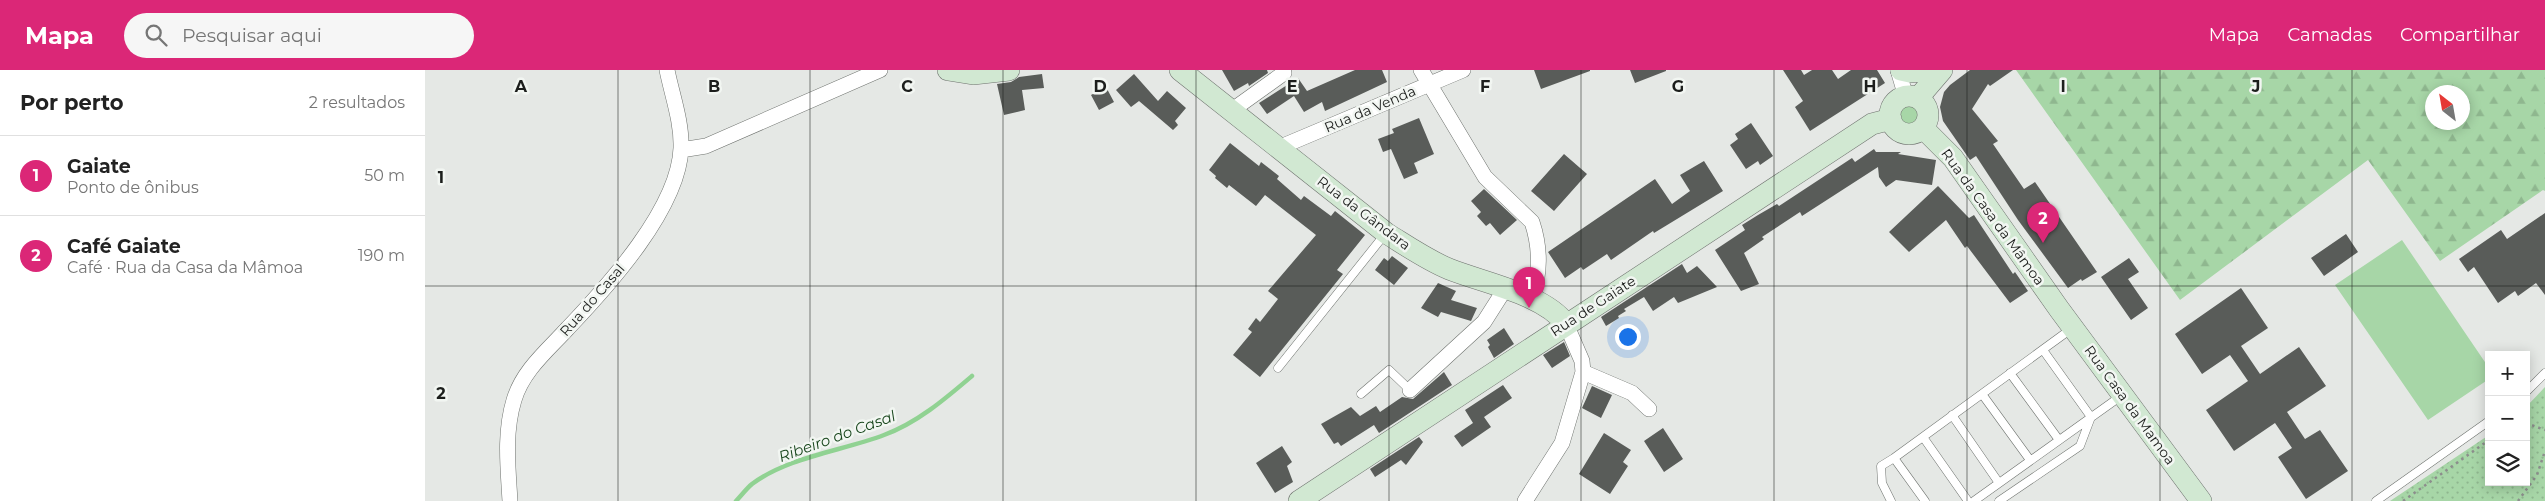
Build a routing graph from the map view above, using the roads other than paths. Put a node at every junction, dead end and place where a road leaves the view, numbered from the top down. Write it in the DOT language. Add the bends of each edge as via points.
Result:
graph roads {
  1 [pos="667,70"];
  2 [pos="880,70"];
  3 [pos="948,70"];
  4 [pos="1009,70"];
  5 [pos="1180,70"];
  6 [pos="1421,70"];
  7 [pos="1463,70"];
  8 [pos="1899,70"];
  9 [pos="1933,70"];
  10 [pos="1942,70"];
  11 [pos="1284,73"];
  12 [pos="1430,84"];
  13 [pos="1912,97"];
  14 [pos="1231,111"];
  15 [pos="1891,119"];
  16 [pos="1923,128"];
  17 [pos="1278,148"];
  18 [pos="681,150"];
  19 [pos="1386,233"];
  20 [pos="1505,289"];
  21 [pos="1531,300"];
  22 [pos="2059,309"];
  23 [pos="1566,324"];
  24 [pos="2073,328"];
  25 [pos="2043,350"];
  26 [pos="1278,368"];
  27 [pos="1583,372"];
  28 [pos="2010,373"];
  29 [pos="2545,373"];
  30 [pos="2530,388"];
  31 [pos="1410,390"];
  32 [pos="1361,394"];
  33 [pos="1982,394"];
  34 [pos="2122,394"];
  35 [pos="1649,409"];
  36 [pos="1952,415"];
  37 [pos="2091,417"];
  38 [pos="2485,424"];
  39 [pos="1923,436"];
  40 [pos="2059,440"];
  41 [pos="1894,458"];
  42 [pos="2030,460"];
  43 [pos="1999,482"];
  44 [pos="510,501"];
  45 [pos="1299,501"];
  46 [pos="1525,501"];
  47 [pos="1891,501"];
  48 [pos="1925,501"];
  49 [pos="1968,501"];
  50 [pos="1974,501"];
  51 [pos="1999,501"];
  52 [pos="2201,501"];
  53 [pos="2376,501"];
  1 -- 18 [label="street, Rua do Casal"];
  2 -- 18 [label="street" via="706,146"];
  3 -- 4 [label="main road" via="973,74"];
  5 -- 14 [label="main road, Rua da Gândara"];
  6 -- 12 [label="street"];
  7 -- 12 [label="street, Rua da Venda"];
  8 -- 9 [label="main road"];
  8 -- 13 [label="street"];
  10 -- 13 [label="main road"];
  11 -- 14 [label="street"];
  12 -- 17 [label="street, Rua da Venda"];
  12 -- 21 [label="street" via="1485,178 1532,222 1539,274"];
  13 -- 15 [label="main road" via="1900,99 1892,107"];
  13 -- 16 [label="main road" via="1922,101 1928,112"];
  14 -- 17 [label="main road, Rua da Gândara"];
  15 -- 16 [label="main road" via="1897,129 1907,134"];
  15 -- 23 [label="main road, Rua de Gaiate" via="1872,124"];
  16 -- 22 [label="main road, Rua da Casa da Mâmoa" via="1953,158"];
  17 -- 19 [label="main road, Rua da Gândara"];
  18 -- 44 [label="street, Rua do Casal" via="675,177 655,219 611,282 528,370 514,399 507,438"];
  19 -- 20 [label="main road, Rua da Gândara" via="1449,269"];
  19 -- 26 [label="lane"];
  20 -- 21 [label="main road, Rua da Gândara"];
  20 -- 31 [label="street" via="1484,322"];
  21 -- 23 [label="main road, Rua da Gândara" via="1548,308"];
  22 -- 24 [label="main road, Rua Casa da Mamoa"];
  23 -- 27 [label="street" via="1582,361"];
  23 -- 45 [label="main road, Rua de Gaiate"];
  24 -- 25 [label="lane"];
  24 -- 34 [label="main road, Rua Casa da Mamoa"];
  25 -- 28 [label="lane"];
  25 -- 37 [label="lane"];
  27 -- 35 [label="street" via="1632,393"];
  27 -- 46 [label="street" via="1562,443"];
  28 -- 33 [label="lane"];
  28 -- 40 [label="lane"];
  29 -- 30 [label="lane"];
  31 -- 32 [label="lane" via="1389,370"];
  33 -- 36 [label="lane"];
  33 -- 42 [label="lane"];
  34 -- 37 [label="lane"];
  34 -- 52 [label="main road, Rua Casa da Mamoa"];
  36 -- 39 [label="lane"];
  36 -- 43 [label="lane"];
  37 -- 40 [label="lane"];
  37 -- 51 [label="lane" via="2079,446"];
  38 -- 53 [label="lane"];
  39 -- 41 [label="lane"];
  39 -- 49 [label="lane"];
  40 -- 42 [label="lane"];
  41 -- 47 [label="lane" via="1881,466 1882,484"];
  41 -- 48 [label="lane"];
  42 -- 43 [label="lane"];
  43 -- 50 [label="lane"];
}
